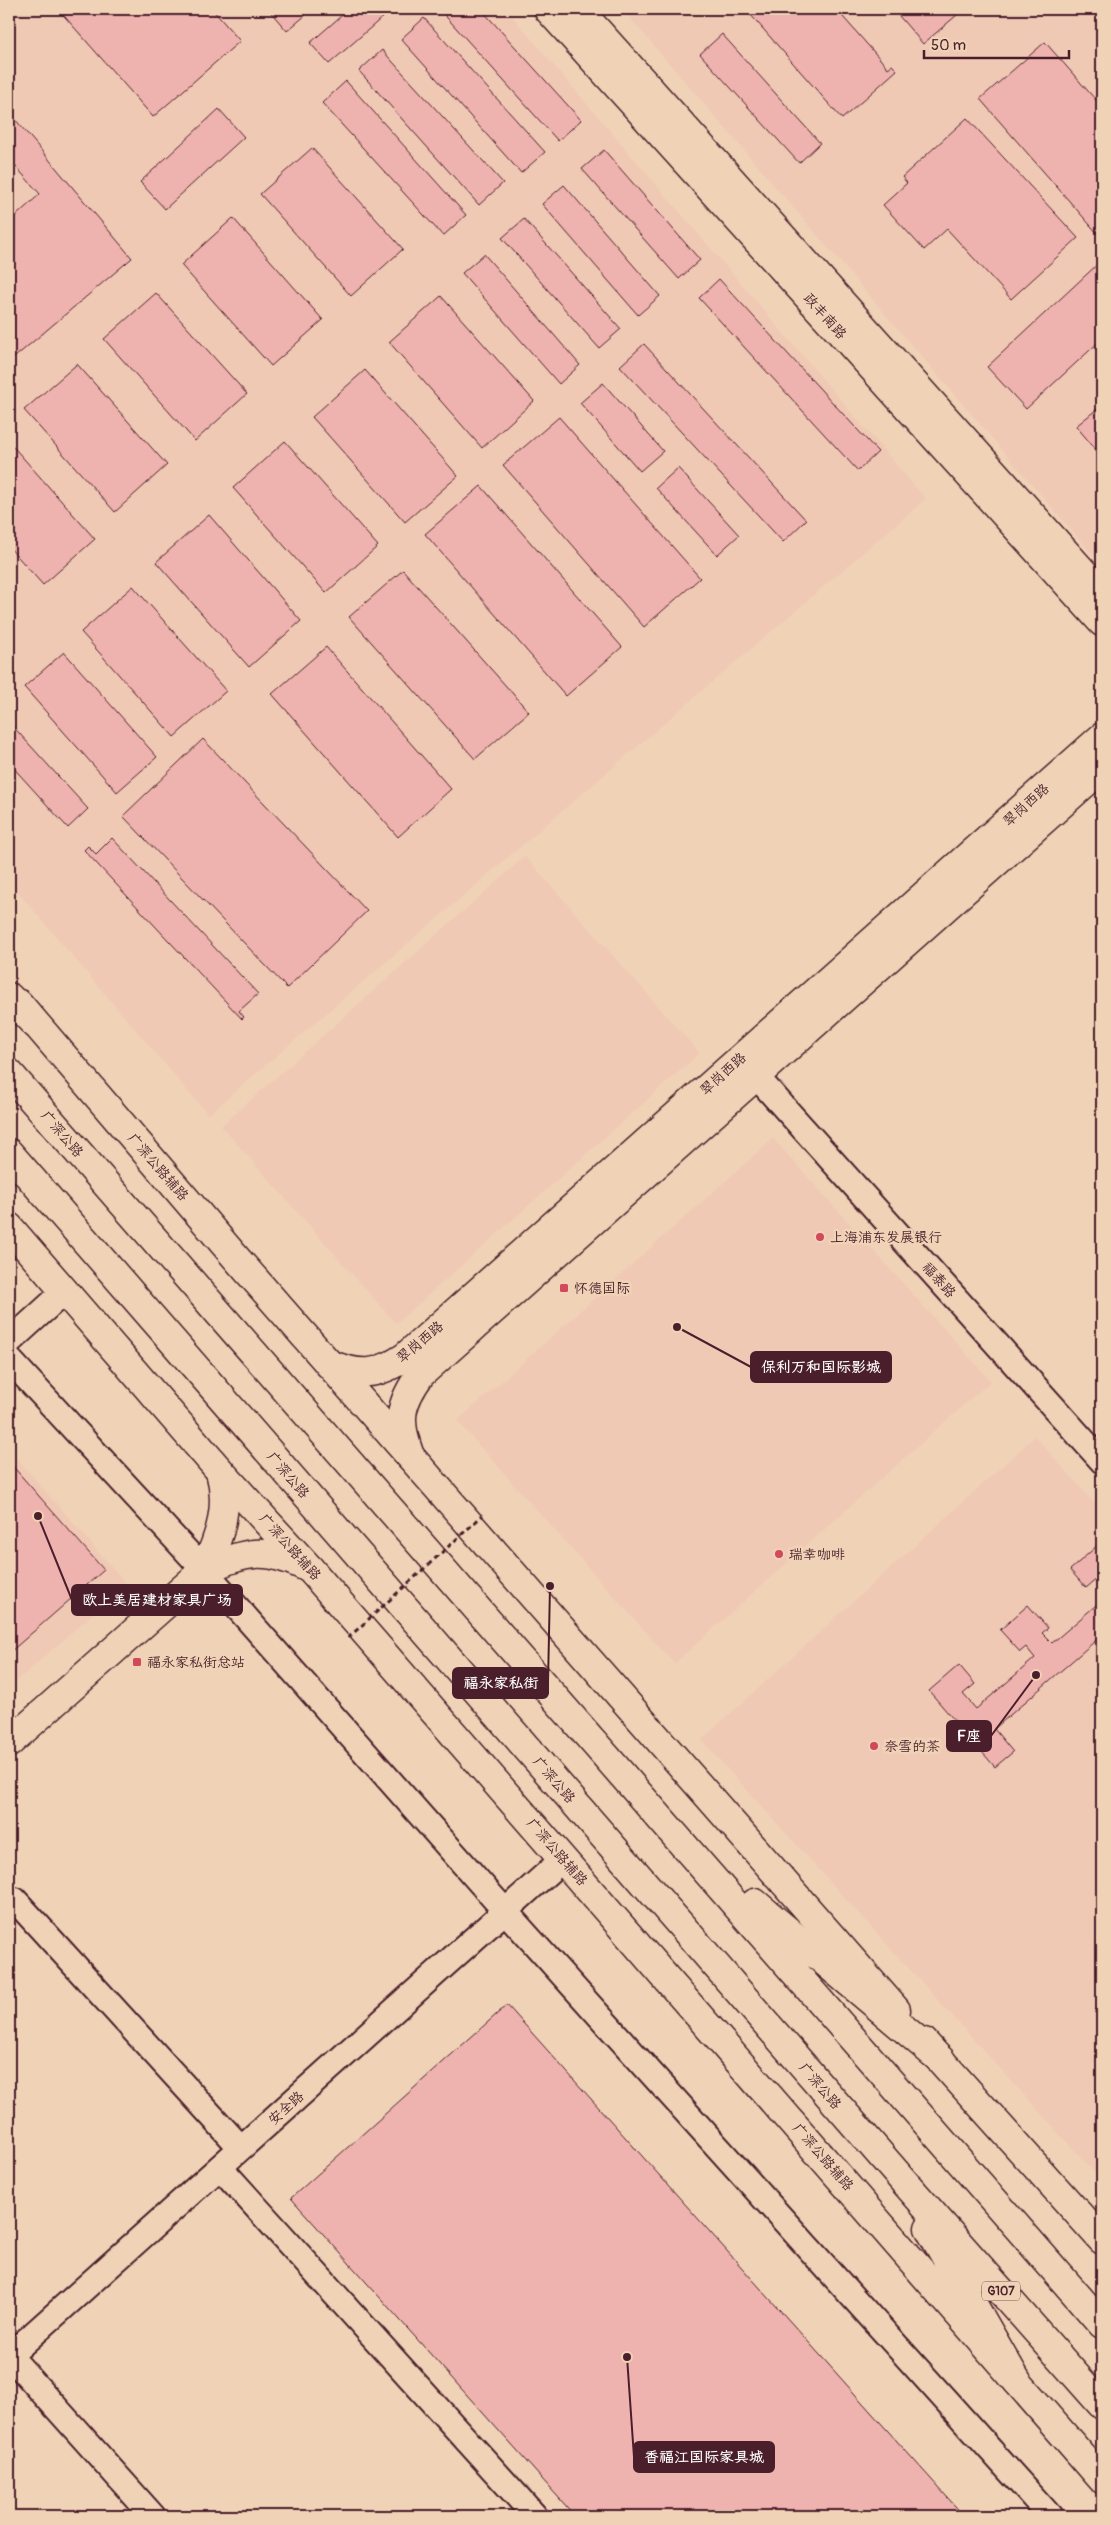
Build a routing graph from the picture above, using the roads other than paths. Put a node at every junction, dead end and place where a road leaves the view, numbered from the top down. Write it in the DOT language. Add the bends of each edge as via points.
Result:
graph roads {
  1 [pos="548,9"];
  2 [pos="578,9"];
  3 [pos="1102,593"];
  4 [pos="1102,622"];
  5 [pos="1102,737"];
  6 [pos="1102,768"];
  7 [pos="9,992"];
  8 [pos="9,998"];
  9 [pos="34,1023"];
  10 [pos="9,1073"];
  11 [pos="756,1076"];
  12 [pos="9,1153"];
  13 [pos="9,1227"];
  14 [pos="64,1292"];
  15 [pos="453,1330"];
  16 [pos="9,1342"];
  17 [pos="9,1359"];
  18 [pos="329,1364"];
  19 [pos="410,1456"];
  20 [pos="1102,1461"];
  21 [pos="220,1471"];
  22 [pos="310,1569"];
  23 [pos="204,1570"];
  24 [pos="9,1744"];
  25 [pos="685,1844"];
  26 [pos="562,1859"];
  27 [pos="15,1900"];
  28 [pos="505,1911"];
  29 [pos="941,2060"];
  30 [pos="241,2148"];
  31 [pos="220,2167"];
  32 [pos="900,2177"];
  33 [pos="1102,2240"];
  34 [pos="1102,2324"];
  35 [pos="9,2356"];
  36 [pos="1017,2380"];
  37 [pos="1102,2405"];
  38 [pos="1102,2479"];
  39 [pos="153,2516"];
  40 [pos="535,2516"];
  41 [pos="1050,2516"];
  1 -- 4 [label="main road, 政丰南路"];
  2 -- 3 [label="main road, 政丰南路"];
  5 -- 15 [label="main road, 翠岗西路"];
  6 -- 11 [label="main road, 翠岗西路"];
  7 -- 9 [label="main road, 广深公路辅路"];
  8 -- 9 [label="main road"];
  9 -- 18 [label="main road, 广深公路辅路"];
  10 -- 25 [label="main road, 广深公路"];
  11 -- 15 [label="main road, 翠岗西路"];
  11 -- 20 [label="street, 福泰路"];
  12 -- 32 [label="main road, 广深公路 / G107"];
  13 -- 14 [label="main road, 广深公路辅路"];
  14 -- 16 [label="street"];
  14 -- 21 [label="main road, 广深公路辅路"];
  15 -- 18 [label="main road, 翠岗西路" via="389,1367 370,1373 350,1372"];
  15 -- 19 [label="main road, 翠岗西路" via="407,1393 401,1414"];
  17 -- 23 [label="street"];
  18 -- 19 [label="main road, 广深公路辅路"];
  19 -- 29 [label="main road, 广深公路辅路" via="815,1921"];
  21 -- 22 [label="main road, 广深公路辅路"];
  21 -- 23 [label="main road" via="226,1491 224,1513"];
  22 -- 23 [label="main road" via="290,1558 262,1552 234,1557"];
  22 -- 26 [label="main road, 广深公路辅路"];
  23 -- 24 [label="main road"];
  23 -- 28 [label="street"];
  25 -- 29 [label="main road"];
  25 -- 34 [label="main road, 广深公路"];
  26 -- 28 [label="street, 安全路"];
  26 -- 36 [label="main road, 广深公路辅路"];
  27 -- 30 [label="street"];
  28 -- 30 [label="street, 安全路"];
  28 -- 41 [label="street"];
  29 -- 33 [label="main road, 广深公路辅路"];
  30 -- 31 [label="street, 安全路"];
  31 -- 35 [label="street, 安全路"];
  31 -- 40 [label="street"];
  32 -- 36 [label="main road"];
  32 -- 37 [label="main road, 广深公路 / G107"];
  35 -- 39 [label="street"];
  36 -- 38 [label="main road, 广深公路辅路"];
}
